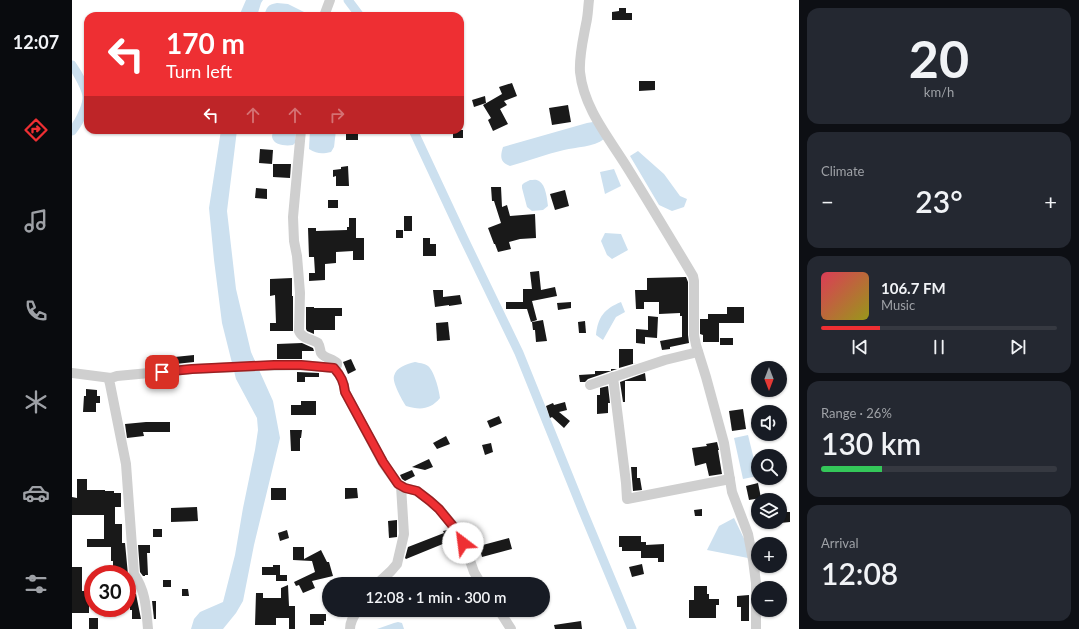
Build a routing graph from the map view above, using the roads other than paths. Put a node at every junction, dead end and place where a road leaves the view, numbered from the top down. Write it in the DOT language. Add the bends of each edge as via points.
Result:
graph roads {
  1 [pos="589,0"];
  2 [pos="301,134"];
  3 [pos="698,352"];
  4 [pos="334,368"];
  5 [pos="72,373"];
  6 [pos="613,377"];
  7 [pos="111,378"];
  8 [pos="590,385"];
  9 [pos="730,479"];
  10 [pos="401,486"];
  11 [pos="385,577"];
  12 [pos="477,577"];
  13 [pos="353,617"];
  14 [pos="503,617"];
  15 [pos="148,629"];
  16 [pos="350,629"];
  17 [pos="511,629"];
  18 [pos="756,629"];
  1 -- 3 [label="street" via="580,62 585,95 591,110 692,276 694,334"];
  2 -- 4 [label="street" via="293,217 300,293 299,331 302,336 318,343 324,356 337,362"];
  3 -- 6 [label="street"];
  3 -- 9 [label="street" via="724,443"];
  4 -- 7 [label="street" via="301,365 222,367"];
  4 -- 10 [label="street" via="344,382 345,392 383,462"];
  5 -- 7 [label="street"];
  6 -- 8 [label="street"];
  6 -- 9 [label="street" via="627,499"];
  7 -- 15 [label="street" via="109,380 126,464 134,574 146,604"];
  9 -- 18 [label="street" via="732,492 748,534 753,560"];
  10 -- 11 [label="street" via="404,534 397,564"];
  10 -- 12 [label="street" via="424,496 461,535"];
  13 -- 16 [label="street"];
  14 -- 17 [label="street"];
}
